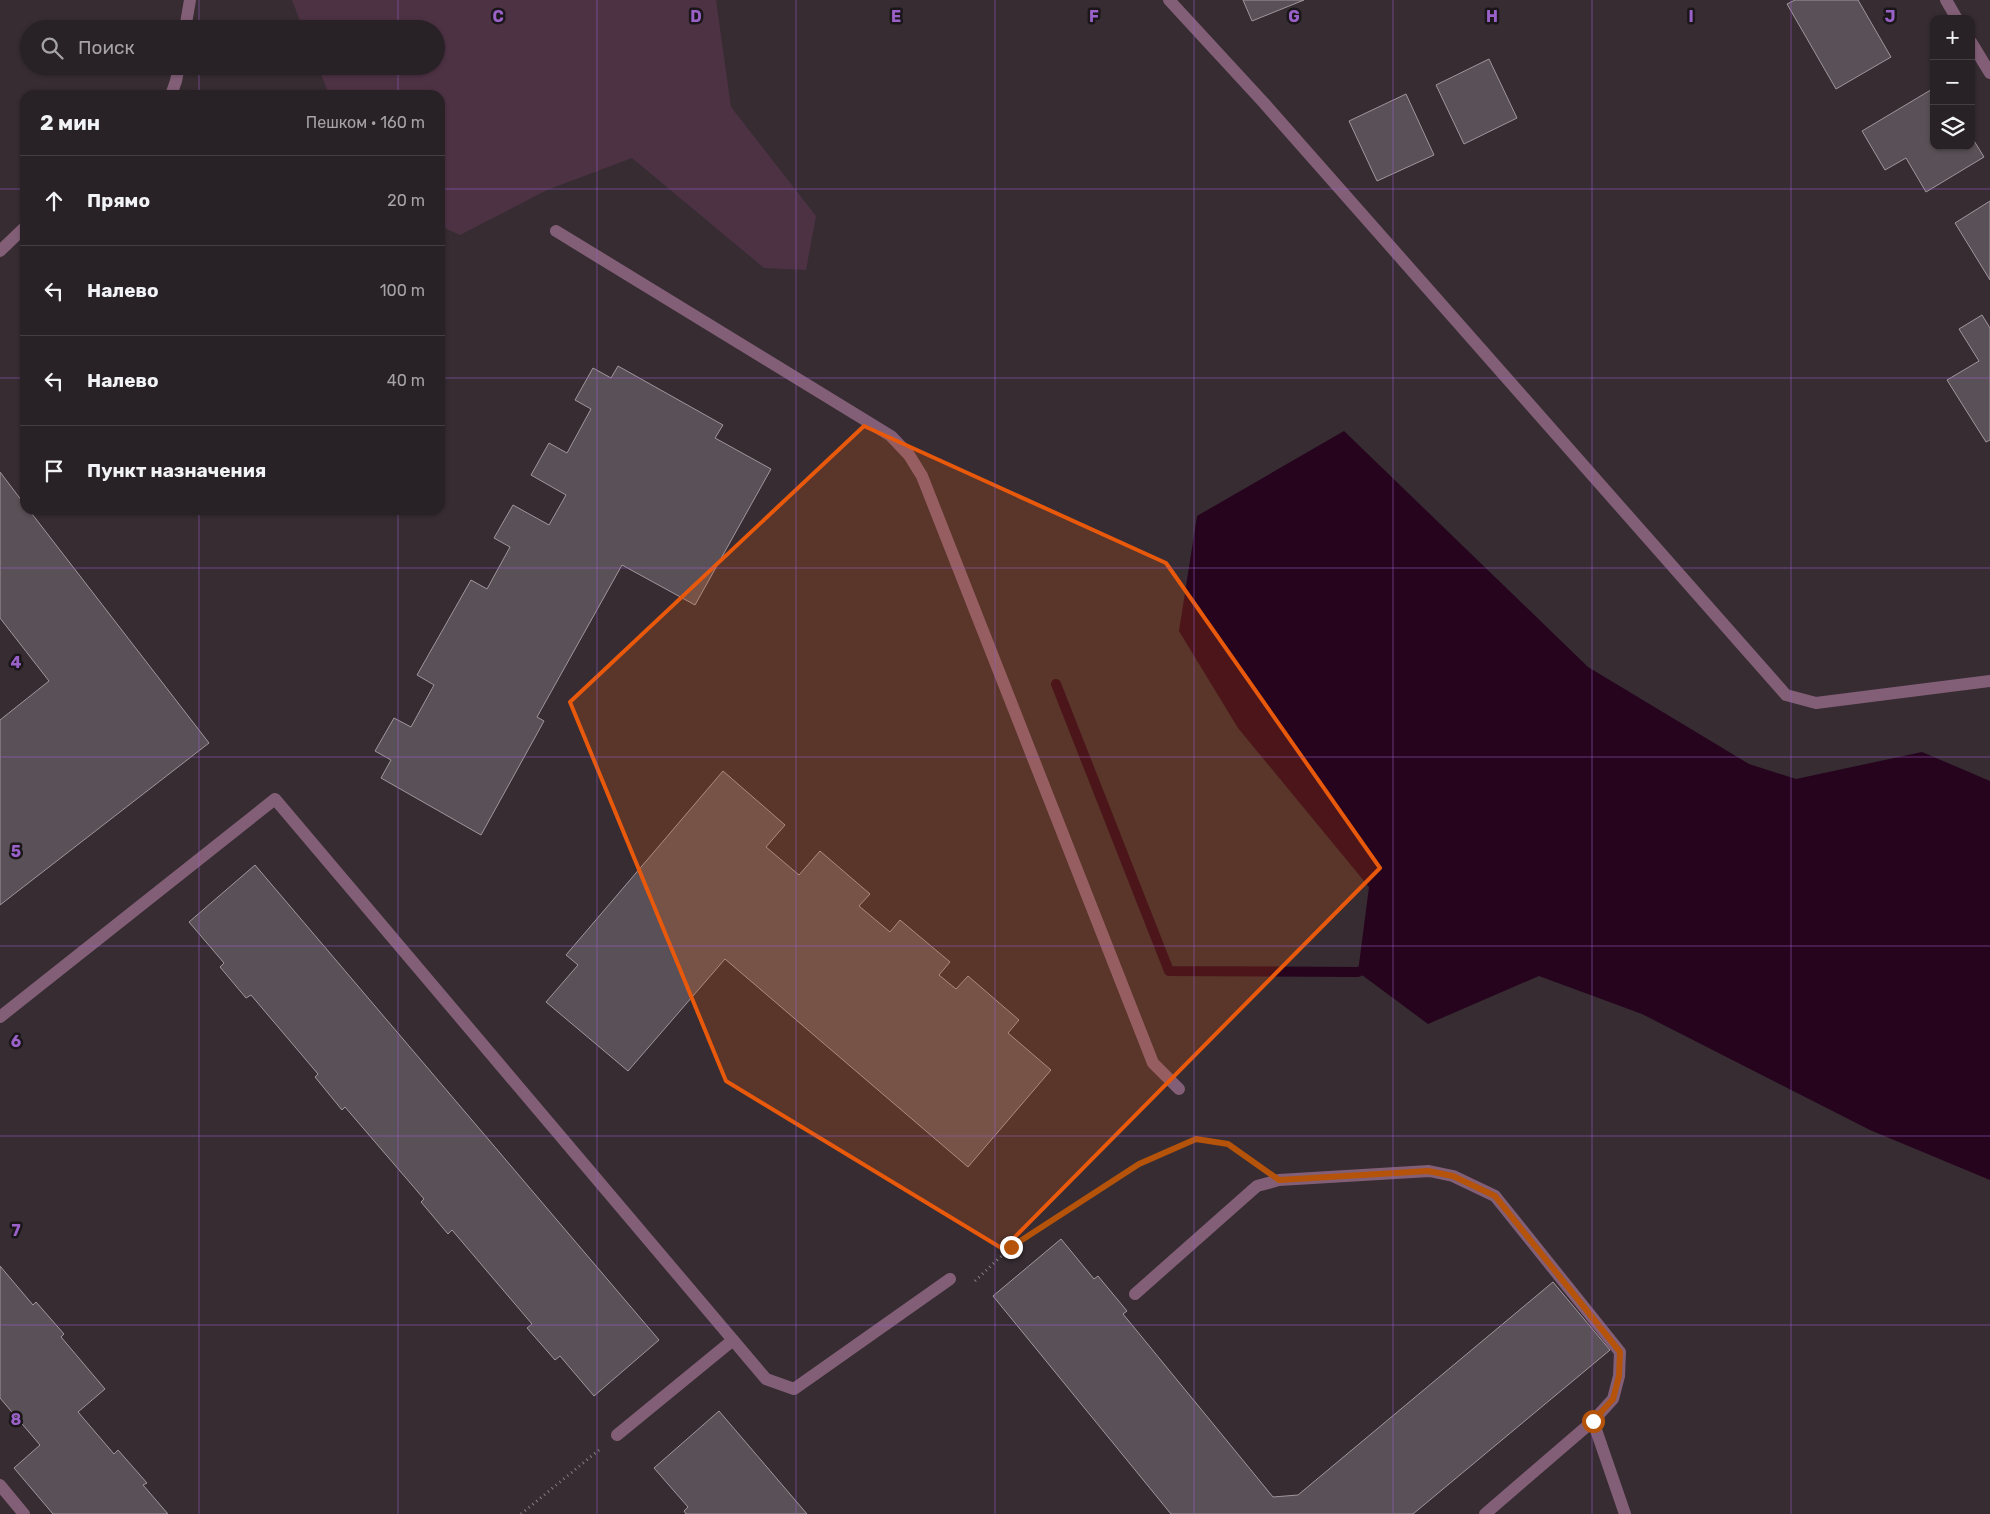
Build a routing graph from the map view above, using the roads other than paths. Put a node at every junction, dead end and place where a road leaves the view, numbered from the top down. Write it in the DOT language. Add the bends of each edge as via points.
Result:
graph roads {
  1 [pos="190,0"];
  2 [pos="1168,0"];
  3 [pos="1946,0"];
  4 [pos="1955,15"];
  5 [pos="187,20"];
  6 [pos="1975,49"];
  7 [pos="1990,73"];
  8 [pos="177,75"];
  9 [pos="173,90"];
  10 [pos="556,231"];
  11 [pos="20,232"];
  12 [pos="0,251"];
  13 [pos="1990,681"];
  14 [pos="0,1017"];
  15 [pos="1179,1089"];
  16 [pos="950,1279"];
  17 [pos="1136,1294"];
  18 [pos="733,1340"];
  19 [pos="1593,1421"];
  20 [pos="617,1435"];
  21 [pos="0,1485"];
  22 [pos="24,1514"];
  23 [pos="1485,1514"];
  24 [pos="1625,1514"];
  1 -- 5 [label="street"];
  2 -- 13 [label="street" via="1264,103 1786,695 1816,703"];
  3 -- 4 [label="street"];
  6 -- 7 [label="street"];
  8 -- 9 [label="street"];
  10 -- 15 [label="street" via="891,436 909,454 922,476 1153,1062"];
  11 -- 12 [label="street"];
  14 -- 18 [label="street" via="275,798"];
  16 -- 18 [label="street" via="794,1389 766,1379"];
  17 -- 19 [label="street" via="1257,1186 1279,1180 1428,1171 1453,1176 1495,1196 1620,1352 1619,1376 1613,1399"];
  18 -- 20 [label="street"];
  19 -- 23 [label="street"];
  19 -- 24 [label="street"];
  21 -- 22 [label="street"];
}
